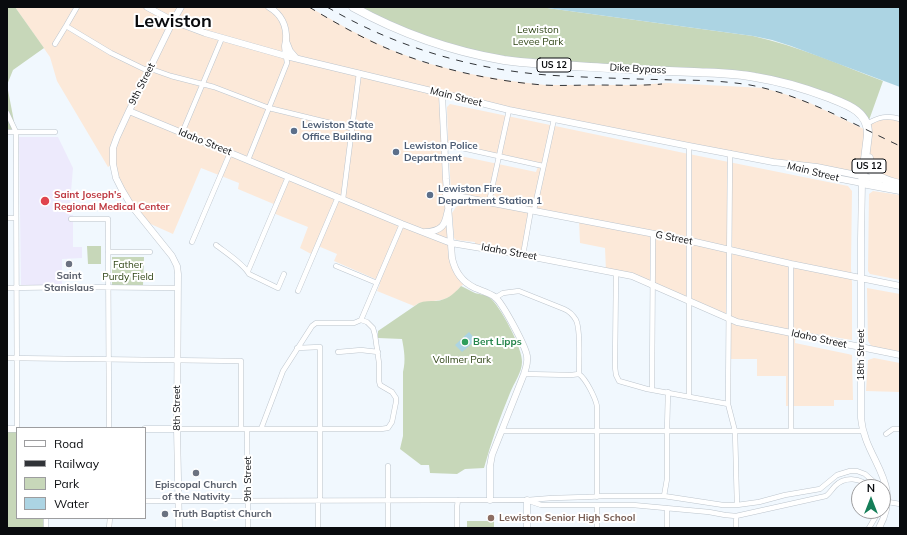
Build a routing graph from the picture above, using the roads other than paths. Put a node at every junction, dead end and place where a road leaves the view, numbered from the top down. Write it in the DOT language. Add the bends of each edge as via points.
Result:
graph roads {
  1 [pos="77,7"];
  2 [pos="147,7"];
  3 [pos="181,7"];
  4 [pos="269,7"];
  5 [pos="353,7"];
  6 [pos="173,21"];
  7 [pos="66,26"];
  8 [pos="222,38"];
  9 [pos="285,43"];
  10 [pos="55,44"];
  11 [pos="260,48"];
  12 [pos="286,56"];
  13 [pos="296,58"];
  14 [pos="150,70"];
  15 [pos="358,73"];
  16 [pos="202,83"];
  17 [pos="442,94"];
  18 [pos="269,108"];
  19 [pos="509,110"];
  20 [pos="129,111"];
  21 [pos="7,113"];
  22 [pos="554,119"];
  23 [pos="900,120"];
  24 [pos="867,124"];
  25 [pos="351,128"];
  26 [pos="7,132"];
  27 [pos="16,132"];
  28 [pos="55,132"];
  29 [pos="182,133"];
  30 [pos="868,135"];
  31 [pos="444,144"];
  32 [pos="689,146"];
  33 [pos="230,153"];
  34 [pos="730,153"];
  35 [pos="499,156"];
  36 [pos="248,160"];
  37 [pos="113,164"];
  38 [pos="543,166"];
  39 [pos="288,176"];
  40 [pos="863,180"];
  41 [pos="897,183"];
  42 [pos="900,190"];
  43 [pos="446,194"];
  44 [pos="467,197"];
  45 [pos="340,198"];
  46 [pos="489,202"];
  47 [pos="448,209"];
  48 [pos="532,210"];
  49 [pos="7,218"];
  50 [pos="16,218"];
  51 [pos="71,219"];
  52 [pos="402,224"];
  53 [pos="423,232"];
  54 [pos="653,234"];
  55 [pos="689,241"];
  56 [pos="192,242"];
  57 [pos="451,243"];
  58 [pos="216,245"];
  59 [pos="729,249"];
  60 [pos="108,252"];
  61 [pos="150,252"];
  62 [pos="523,255"];
  63 [pos="791,264"];
  64 [pos="336,266"];
  65 [pos="248,271"];
  66 [pos="616,273"];
  67 [pos="284,274"];
  68 [pos="861,278"];
  69 [pos="377,283"];
  70 [pos="653,285"];
  71 [pos="900,286"];
  72 [pos="7,288"];
  73 [pos="16,288"];
  74 [pos="108,288"];
  75 [pos="178,288"];
  76 [pos="298,291"];
  77 [pos="495,298"];
  78 [pos="689,301"];
  79 [pos="728,319"];
  80 [pos="361,320"];
  81 [pos="791,333"];
  82 [pos="297,348"];
  83 [pos="861,348"];
  84 [pos="338,352"];
  85 [pos="378,352"];
  86 [pos="900,355"];
  87 [pos="7,358"];
  88 [pos="17,358"];
  89 [pos="108,359"];
  90 [pos="177,360"];
  91 [pos="524,374"];
  92 [pos="579,374"];
  93 [pos="652,390"];
  94 [pos="668,392"];
  95 [pos="689,397"];
  96 [pos="728,404"];
  97 [pos="17,427"];
  98 [pos="109,427"];
  99 [pos="146,429"];
  100 [pos="177,429"];
  101 [pos="241,429"];
  102 [pos="248,429"];
  103 [pos="261,429"];
  104 [pos="320,429"];
  105 [pos="900,429"];
  106 [pos="501,431"];
  107 [pos="597,431"];
  108 [pos="666,431"];
  109 [pos="735,431"];
  110 [pos="791,431"];
  111 [pos="863,431"];
  112 [pos="886,434"];
  113 [pos="388,466"];
  114 [pos="851,479"];
  115 [pos="871,479"];
  116 [pos="884,479"];
  117 [pos="597,496"];
  118 [pos="664,496"];
  119 [pos="248,500"];
  120 [pos="388,500"];
  121 [pos="458,500"];
  122 [pos="490,500"];
  123 [pos="527,500"];
  124 [pos="146,501"];
  125 [pos="178,501"];
  126 [pos="319,501"];
  127 [pos="737,505"];
  128 [pos="597,506"];
  129 [pos="667,508"];
  130 [pos="736,516"];
  131 [pos="874,519"];
  132 [pos="179,528"];
  133 [pos="248,528"];
  134 [pos="318,528"];
  135 [pos="388,528"];
  136 [pos="457,528"];
  137 [pos="527,528"];
  138 [pos="597,528"];
  139 [pos="667,528"];
  140 [pos="736,528"];
  141 [pos="869,528"];
  1 -- 7 [label="street"];
  2 -- 6 [label="street, Main Street"];
  3 -- 6 [label="street, 9th Street"];
  4 -- 9 [label="street" via="277,12 284,23"];
  5 -- 24 [label="highway, Dike Bypass / US 12" via="425,40 503,60 753,76 812,91 845,104 861,115"];
  6 -- 8 [label="street, Main Street"];
  6 -- 14 [label="street, 9th Street"];
  7 -- 10 [label="street"];
  7 -- 14 [label="street" via="128,62"];
  8 -- 11 [label="street, Main Street"];
  8 -- 16 [label="street"];
  9 -- 11 [label="street" via="278,49"];
  9 -- 12 [label="street"];
  9 -- 13 [label="street"];
  11 -- 12 [label="street, Main Street"];
  12 -- 13 [label="street, Main Street"];
  12 -- 18 [label="street" via="287,63"];
  13 -- 15 [label="street, Main Street"];
  14 -- 16 [label="street"];
  14 -- 20 [label="street, 9th Street"];
  15 -- 17 [label="street, Main Street"];
  15 -- 25 [label="street"];
  16 -- 18 [label="street"];
  16 -- 29 [label="street"];
  17 -- 19 [label="street, Main Street"];
  17 -- 31 [label="street"];
  18 -- 25 [label="street"];
  18 -- 36 [label="street"];
  19 -- 22 [label="street, Main Street"];
  19 -- 35 [label="street"];
  20 -- 29 [label="street, Idaho Street"];
  20 -- 37 [label="street, 9th Street" via="113,148"];
  21 -- 27 [label="street"];
  22 -- 32 [label="street, Main Street"];
  22 -- 38 [label="street"];
  23 -- 24 [label="street" via="883,117"];
  24 -- 30 [label="highway, US 12"];
  25 -- 45 [label="street"];
  26 -- 27 [label="street"];
  27 -- 28 [label="street"];
  27 -- 50 [label="street"];
  29 -- 33 [label="street, Idaho Street"];
  30 -- 40 [label="highway, US 12"];
  30 -- 41 [label="highway, US 12" via="870,169 877,175"];
  31 -- 35 [label="street"];
  31 -- 43 [label="street"];
  32 -- 34 [label="street, Main Street"];
  32 -- 55 [label="street"];
  33 -- 36 [label="street, Idaho Street"];
  33 -- 56 [label="street"];
  34 -- 40 [label="street, Main Street" via="819,174"];
  34 -- 59 [label="street"];
  35 -- 38 [label="street"];
  35 -- 46 [label="street"];
  36 -- 39 [label="street, Idaho Street"];
  37 -- 75 [label="street, 8th Street" via="122,190 175,261"];
  38 -- 48 [label="street"];
  39 -- 45 [label="street, Idaho Street"];
  39 -- 65 [label="street"];
  40 -- 41 [label="street, Main Street / US 12"];
  40 -- 42 [label="highway, Main Street / US 12"];
  40 -- 68 [label="street, 18th Street"];
  43 -- 44 [label="street, G Street"];
  43 -- 47 [label="street"];
  44 -- 46 [label="street, G Street"];
  44 -- 47 [label="street" via="454,200"];
  45 -- 52 [label="street, Idaho Street"];
  45 -- 76 [label="street"];
  46 -- 48 [label="street, G Street"];
  47 -- 53 [label="street" via="446,219 440,228"];
  47 -- 57 [label="street"];
  48 -- 54 [label="street, G Street"];
  48 -- 62 [label="street"];
  49 -- 50 [label="street"];
  50 -- 73 [label="street"];
  51 -- 60 [label="street" via="108,219"];
  52 -- 53 [label="street, Idaho Street"];
  52 -- 69 [label="street"];
  53 -- 57 [label="street, Idaho Street"];
  54 -- 55 [label="street, G Street"];
  54 -- 70 [label="street"];
  55 -- 59 [label="street, G Street"];
  55 -- 78 [label="street"];
  57 -- 62 [label="street, Idaho Street"];
  57 -- 77 [label="street" via="452,258 458,274 466,283"];
  58 -- 65 [label="street"];
  59 -- 63 [label="street, G Street"];
  59 -- 79 [label="street"];
  60 -- 61 [label="street"];
  60 -- 74 [label="street"];
  62 -- 66 [label="street, Idaho Street"];
  63 -- 68 [label="street, G Street"];
  63 -- 81 [label="street"];
  64 -- 69 [label="street"];
  65 -- 67 [label="street" via="249,274 278,288"];
  66 -- 70 [label="street, Idaho Street" via="632,276"];
  66 -- 93 [label="street" via="615,367 618,379"];
  68 -- 71 [label="street, G Street"];
  68 -- 83 [label="street, 18th Street"];
  69 -- 80 [label="street"];
  70 -- 78 [label="street, Idaho Street"];
  70 -- 93 [label="street"];
  72 -- 73 [label="street"];
  73 -- 74 [label="street"];
  73 -- 88 [label="street"];
  74 -- 75 [label="street"];
  74 -- 89 [label="street"];
  75 -- 90 [label="street, 8th Street"];
  77 -- 91 [label="street" via="504,308 524,346 527,363"];
  77 -- 92 [label="street" via="503,293 519,291 569,311 578,328"];
  78 -- 79 [label="street, Idaho Street"];
  78 -- 95 [label="street"];
  79 -- 81 [label="street, Idaho Street"];
  79 -- 96 [label="street"];
  80 -- 82 [label="street" via="354,323 316,323"];
  80 -- 85 [label="street" via="373,328"];
  81 -- 83 [label="street, Idaho Street"];
  81 -- 110 [label="street"];
  82 -- 103 [label="street" via="279,379"];
  82 -- 104 [label="street" via="320,347"];
  83 -- 86 [label="street, Idaho Street"];
  83 -- 111 [label="street, 18th Street"];
  84 -- 85 [label="street"];
  85 -- 104 [label="street" via="380,385 392,392 396,398 392,422 388,428"];
  87 -- 88 [label="street"];
  88 -- 89 [label="street"];
  88 -- 97 [label="street"];
  89 -- 90 [label="street"];
  89 -- 98 [label="street"];
  90 -- 100 [label="street, 8th Street"];
  90 -- 101 [label="street" via="241,361"];
  91 -- 92 [label="street"];
  91 -- 106 [label="street"];
  92 -- 107 [label="street" via="596,401"];
  93 -- 94 [label="street"];
  94 -- 95 [label="street"];
  94 -- 108 [label="street"];
  95 -- 96 [label="street"];
  96 -- 109 [label="street"];
  99 -- 100 [label="street"];
  100 -- 101 [label="street"];
  100 -- 125 [label="street, 8th Street"];
  101 -- 102 [label="street"];
  102 -- 103 [label="street"];
  102 -- 119 [label="street, 9th Street"];
  103 -- 104 [label="street"];
  104 -- 126 [label="street"];
  105 -- 112 [label="street"];
  106 -- 107 [label="street"];
  106 -- 122 [label="street" via="491,461"];
  107 -- 108 [label="street"];
  107 -- 117 [label="street"];
  108 -- 109 [label="street"];
  108 -- 118 [label="street" via="667,479"];
  109 -- 110 [label="street"];
  109 -- 127 [label="street"];
  110 -- 111 [label="street"];
  111 -- 116 [label="street, 18th Street"];
  113 -- 120 [label="street"];
  114 -- 130 [label="street" via="836,484 826,496"];
  115 -- 127 [label="street" via="865,474 850,471 837,475 820,489"];
  117 -- 118 [label="street"];
  117 -- 123 [label="street"];
  118 -- 127 [label="street"];
  119 -- 125 [label="street"];
  119 -- 126 [label="street"];
  119 -- 133 [label="street, 9th Street"];
  120 -- 121 [label="street"];
  120 -- 126 [label="street"];
  120 -- 135 [label="street"];
  121 -- 122 [label="street"];
  121 -- 136 [label="street"];
  122 -- 123 [label="street"];
  123 -- 128 [label="street" via="541,505"];
  123 -- 137 [label="street"];
  124 -- 125 [label="street"];
  125 -- 132 [label="street, 8th Street"];
  126 -- 134 [label="street"];
  128 -- 129 [label="street" via="633,505"];
  128 -- 138 [label="street"];
  129 -- 130 [label="street"];
  129 -- 139 [label="street"];
  130 -- 140 [label="street"];
  131 -- 141 [label="street"];
}
